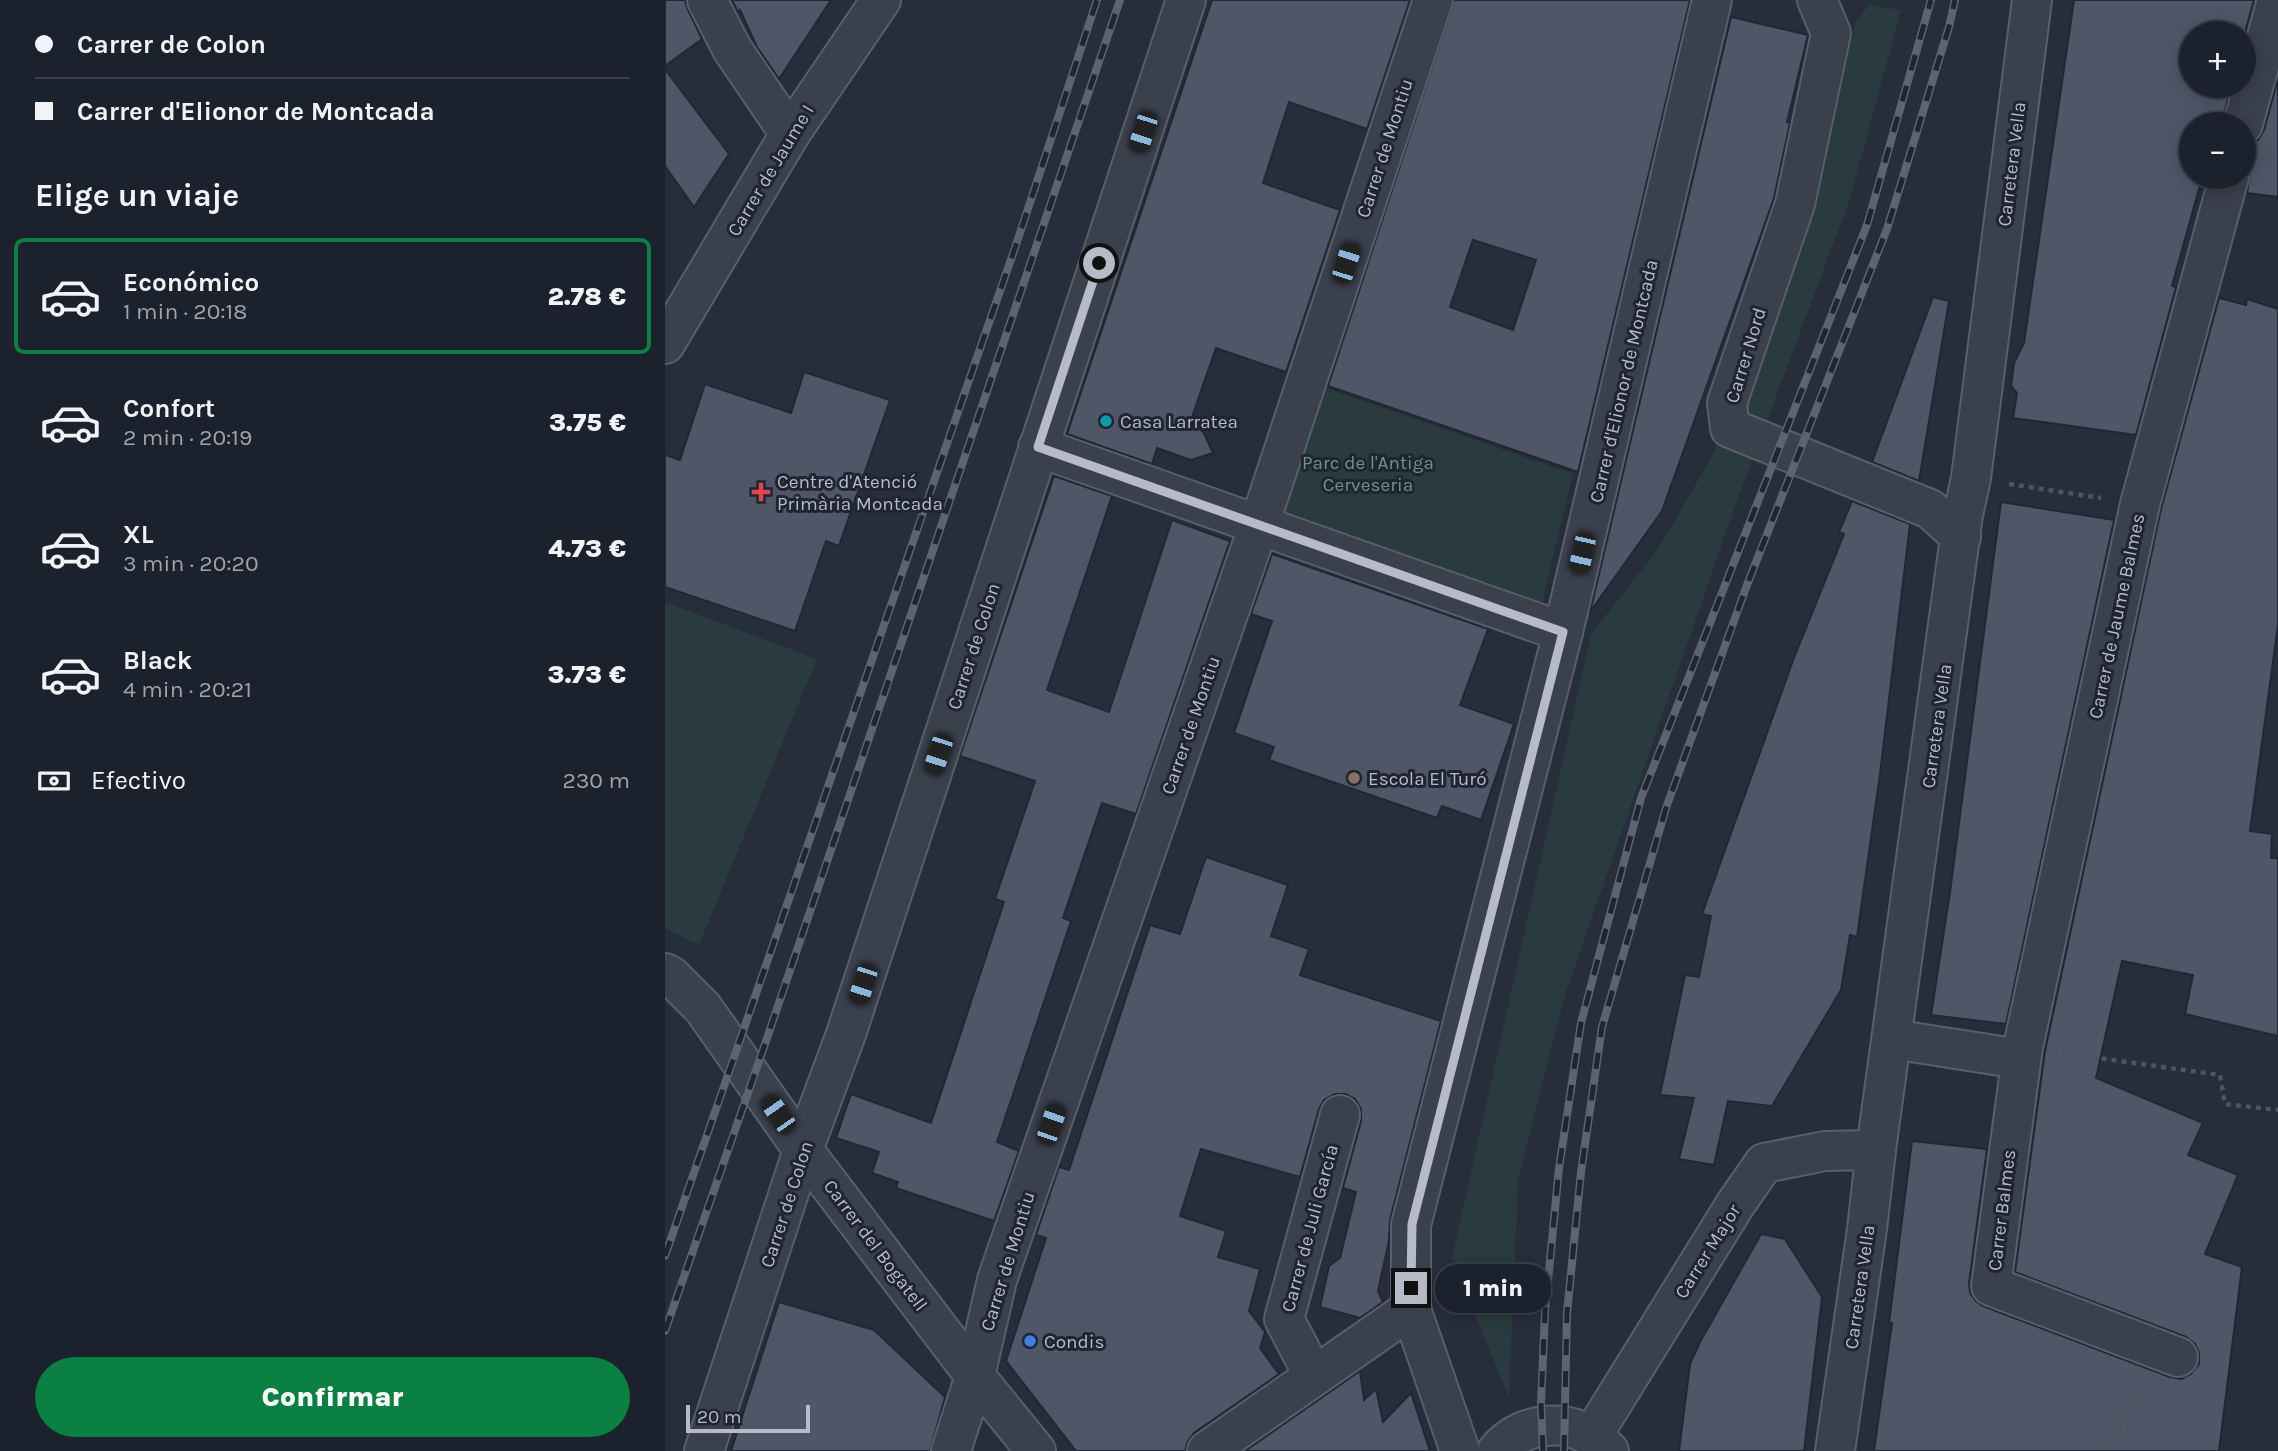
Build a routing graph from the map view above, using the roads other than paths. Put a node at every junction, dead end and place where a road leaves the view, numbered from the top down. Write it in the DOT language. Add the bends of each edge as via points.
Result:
graph roads {
  1 [pos="707,0"];
  2 [pos="881,0"];
  3 [pos="1186,0"];
  4 [pos="1433,0"];
  5 [pos="1712,0"];
  6 [pos="2032,0"];
  7 [pos="2277,0"];
  8 [pos="1824,17"];
  9 [pos="2246,112"];
  10 [pos="790,134"];
  11 [pos="2226,189"];
  12 [pos="665,344"];
  13 [pos="1038,447"];
  14 [pos="1259,525"];
  15 [pos="1961,537"];
  16 [pos="1563,632"];
  17 [pos="667,979"];
  18 [pos="1892,1039"];
  19 [pos="2022,1053"];
  20 [pos="1340,1115"];
  21 [pos="803,1150"];
  22 [pos="1876,1150"];
  23 [pos="1411,1309"];
  24 [pos="2165,1353"];
  25 [pos="975,1376"];
  26 [pos="1314,1376"];
  27 [pos="1600,1444"];
  28 [pos="704,1451"];
  29 [pos="951,1451"];
  30 [pos="1036,1451"];
  31 [pos="1207,1451"];
  32 [pos="1460,1451"];
  33 [pos="1497,1451"];
  34 [pos="1835,1451"];
  1 -- 10 [label="street" via="732,49"];
  2 -- 10 [label="street, Carrer de Jaume I"];
  3 -- 13 [label="street, Carrer de Colon"];
  4 -- 14 [label="street, Carrer de Montiu"];
  5 -- 16 [label="street, Carrer d'Elionor de Montcada"];
  6 -- 15 [label="street, Carretera Vella"];
  7 -- 9 [label="street"];
  8 -- 15 [label="street, Carrer Nord" via="1795,204 1727,402 1730,428 1930,509"];
  10 -- 12 [label="street, Carrer de Jaume I"];
  11 -- 19 [label="street, Carrer de Jaume Balmes" via="2140,504"];
  13 -- 14 [label="street"];
  13 -- 21 [label="street, Carrer de Colon" via="846,1034"];
  14 -- 16 [label="street"];
  14 -- 25 [label="street, Carrer de Montiu" via="997,1280"];
  15 -- 18 [label="street, Carretera Vella"];
  16 -- 23 [label="street, Carrer d'Elionor de Montcada" via="1412,1224"];
  17 -- 21 [label="street, Carrer del Bogatell" via="703,1007"];
  18 -- 19 [label="street"];
  18 -- 22 [label="street, Carretera Vella"];
  19 -- 24 [label="street, Carrer Balmes" via="1990,1286"];
  20 -- 26 [label="street, Carrer de Juli García" via="1284,1320"];
  21 -- 25 [label="street, Carrer del Bogatell"];
  21 -- 28 [label="street, Carrer de Colon"];
  22 -- 27 [label="street, Carrer Major" via="1825,1151 1764,1163 1735,1205"];
  22 -- 34 [label="street, Carretera Vella"];
  23 -- 26 [label="street"];
  23 -- 32 [label="street, Carrer d'Elionor de Montcada"];
  25 -- 29 [label="street, Carrer de Montiu"];
  25 -- 30 [label="street, Carrer del Bogatell"];
  26 -- 31 [label="street"];
  27 -- 33 [label="street" via="1571,1427 1547,1425 1524,1431"];
}
